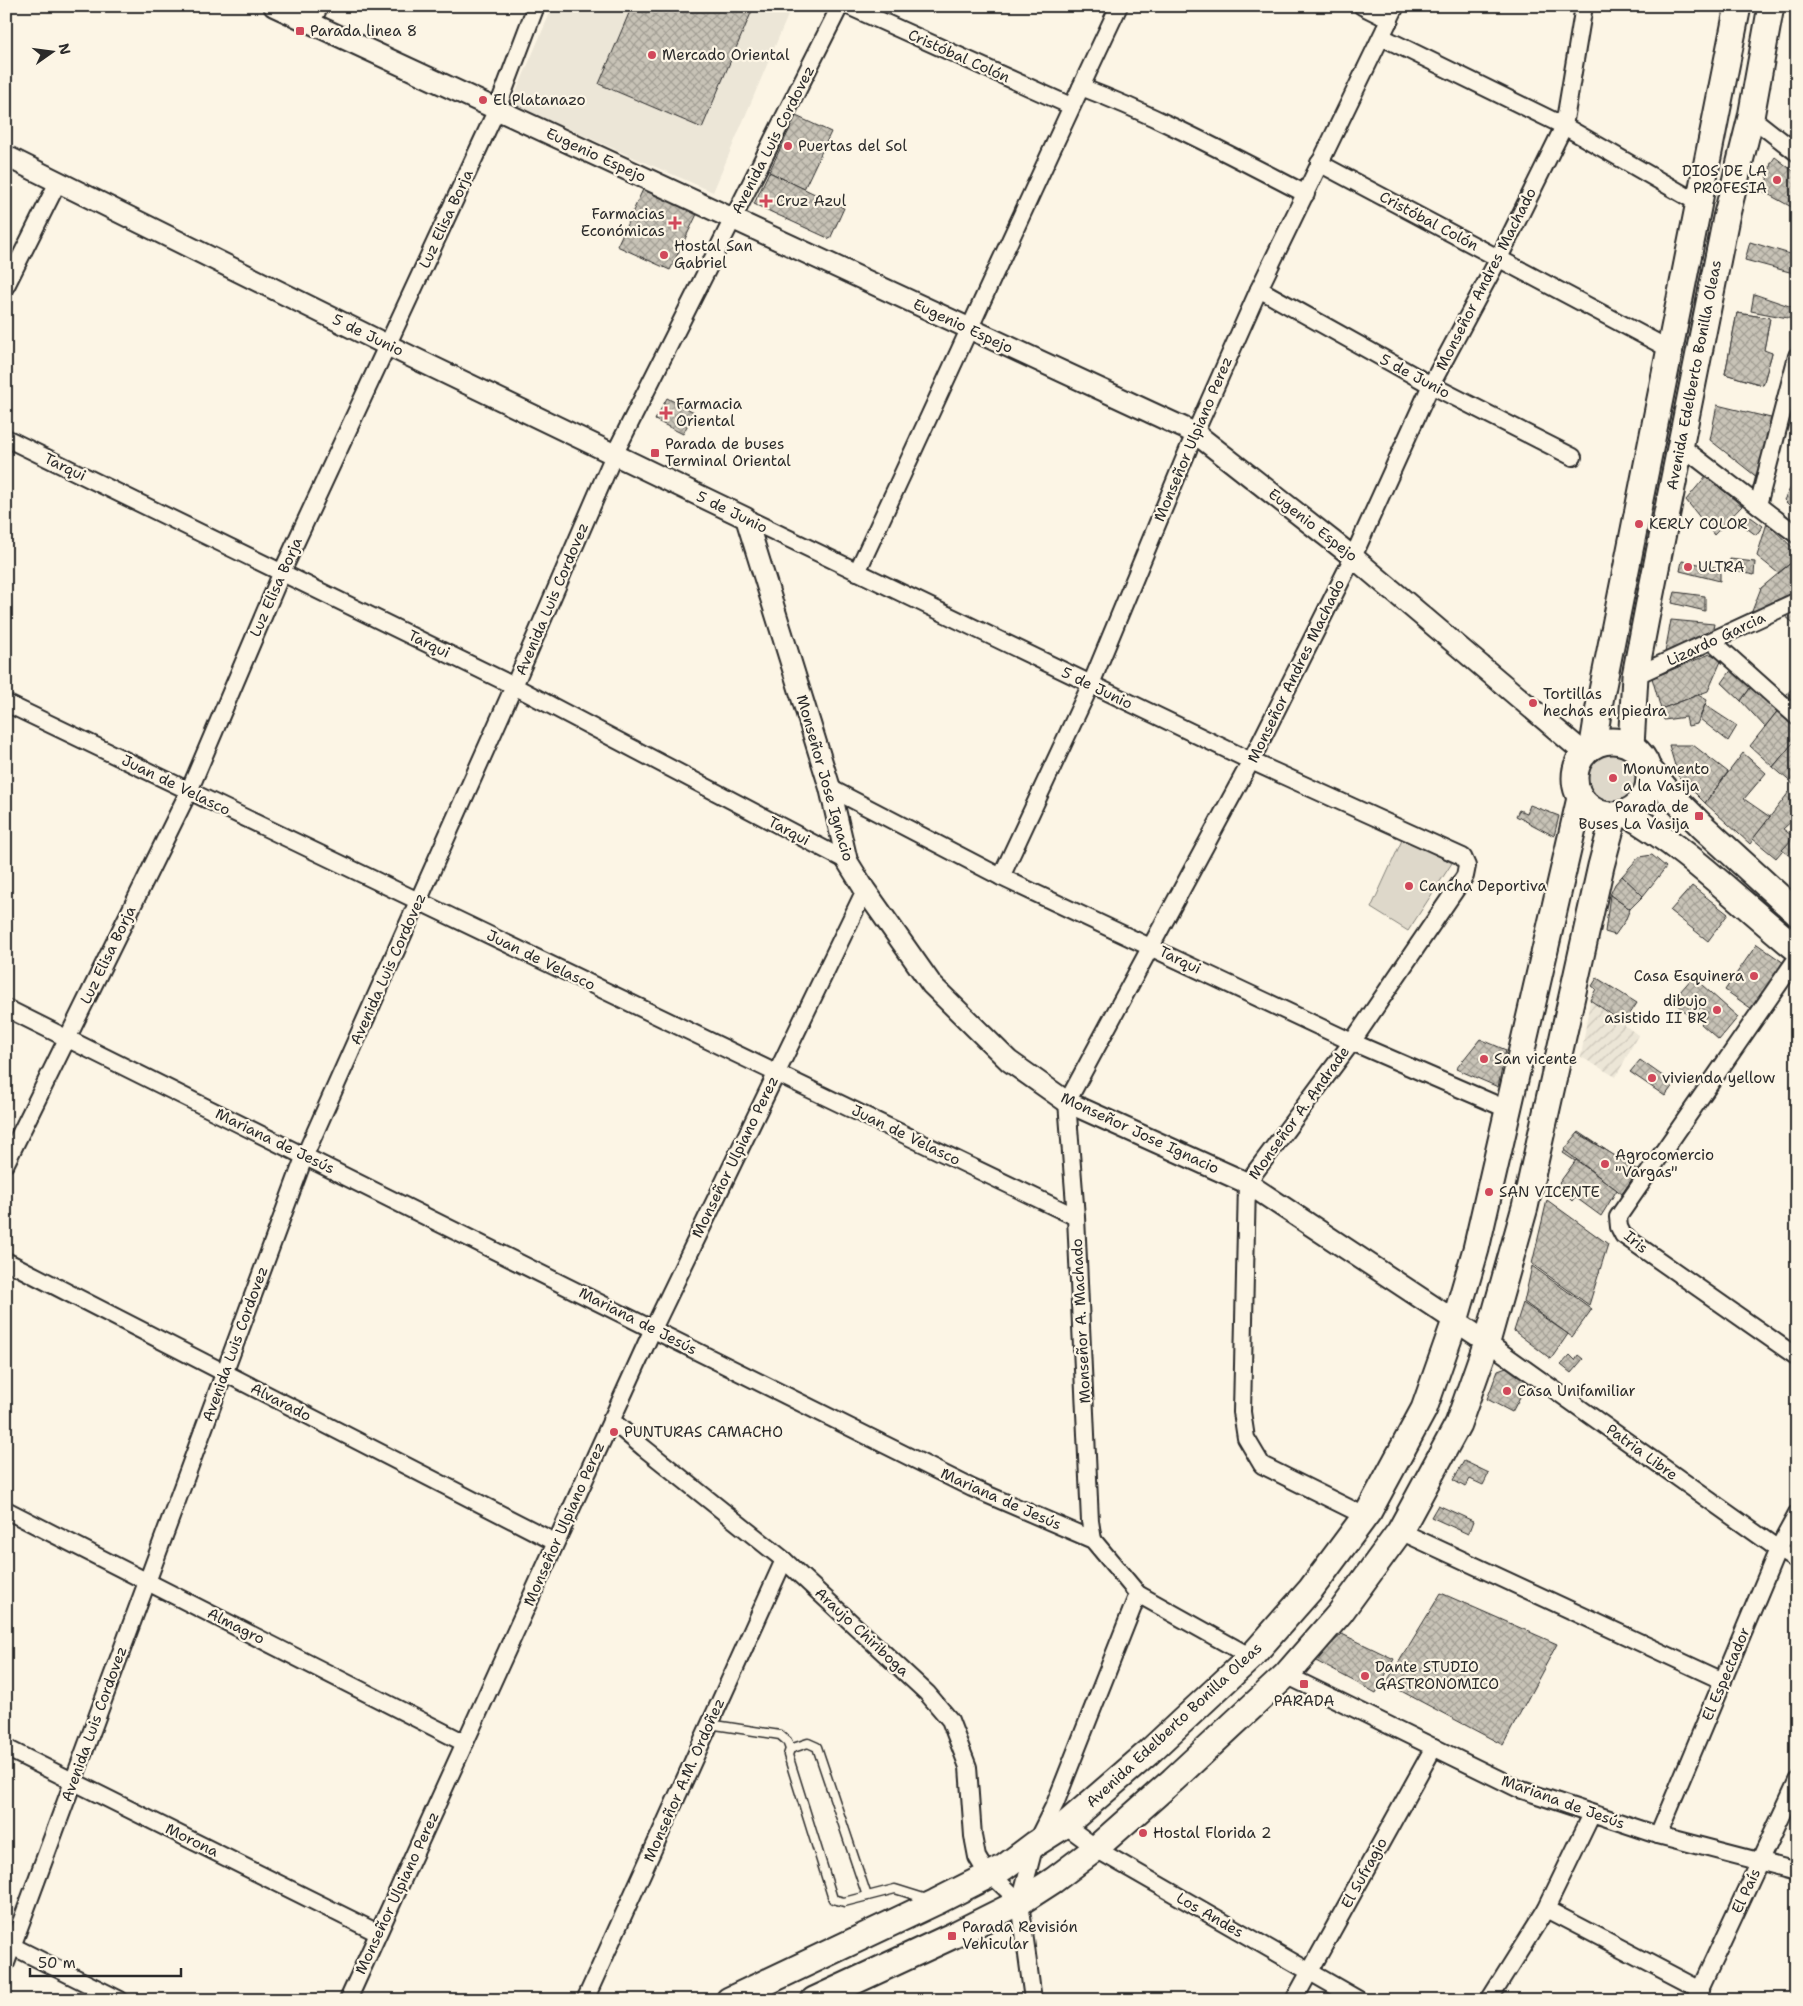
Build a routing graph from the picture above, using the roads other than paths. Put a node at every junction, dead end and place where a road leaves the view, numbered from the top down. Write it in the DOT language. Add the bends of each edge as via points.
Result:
graph roads {
  1 [pos="274,6"];
  2 [pos="320,6"];
  3 [pos="536,6"];
  4 [pos="840,6"];
  5 [pos="848,6"];
  6 [pos="1118,6"];
  7 [pos="1362,6"];
  8 [pos="1584,6"];
  9 [pos="1738,6"];
  10 [pos="1771,6"];
  11 [pos="1393,13"];
  12 [pos="310,24"];
  13 [pos="1382,37"];
  14 [pos="1080,87"];
  15 [pos="1071,106"];
  16 [pos="498,110"];
  17 [pos="1751,117"];
  18 [pos="1564,126"];
  19 [pos="1797,153"];
  20 [pos="6,156"];
  21 [pos="1319,163"];
  22 [pos="58,182"];
  23 [pos="1306,194"];
  24 [pos="1700,204"];
  25 [pos="733,220"];
  26 [pos="1499,258"];
  27 [pos="6,286"];
  28 [pos="1259,289"];
  29 [pos="970,329"];
  30 [pos="387,345"];
  31 [pos="1671,350"];
  32 [pos="1797,356"];
  33 [pos="1431,385"];
  34 [pos="1195,433"];
  35 [pos="6,438"];
  36 [pos="1681,446"];
  37 [pos="614,455"];
  38 [pos="1573,457"];
  39 [pos="1758,506"];
  40 [pos="746,518"];
  41 [pos="1797,535"];
  42 [pos="1353,557"];
  43 [pos="282,572"];
  44 [pos="857,572"];
  45 [pos="1797,601"];
  46 [pos="1712,641"];
  47 [pos="1091,684"];
  48 [pos="1634,684"];
  49 [pos="514,686"];
  50 [pos="6,703"];
  51 [pos="1797,717"];
  52 [pos="1631,746"];
  53 [pos="1588,749"];
  54 [pos="1251,761"];
  55 [pos="1647,768"];
  56 [pos="830,788"];
  57 [pos="189,791"];
  58 [pos="1580,798"];
  59 [pos="1680,805"];
  60 [pos="1621,814"];
  61 [pos="1661,837"];
  62 [pos="1463,857"];
  63 [pos="847,861"];
  64 [pos="1601,866"];
  65 [pos="1001,877"];
  66 [pos="865,890"];
  67 [pos="418,901"];
  68 [pos="1794,904"];
  69 [pos="1151,946"];
  70 [pos="1797,949"];
  71 [pos="1797,958"];
  72 [pos="6,1008"];
  73 [pos="68,1038"];
  74 [pos="1352,1042"];
  75 [pos="776,1073"];
  76 [pos="1067,1102"];
  77 [pos="1509,1110"];
  78 [pos="305,1155"];
  79 [pos="6,1163"];
  80 [pos="1247,1183"];
  81 [pos="1076,1217"];
  82 [pos="6,1261"];
  83 [pos="1455,1321"];
  84 [pos="653,1329"];
  85 [pos="1487,1342"];
  86 [pos="1797,1357"];
  87 [pos="225,1373"];
  88 [pos="611,1420"];
  89 [pos="6,1510"];
  90 [pos="1797,1514"];
  91 [pos="1365,1516"];
  92 [pos="1400,1531"];
  93 [pos="1093,1540"];
  94 [pos="555,1542"];
  95 [pos="1778,1550"];
  96 [pos="784,1560"];
  97 [pos="1797,1561"];
  98 [pos="147,1581"];
  99 [pos="1138,1594"];
  100 [pos="1251,1657"];
  101 [pos="1286,1675"];
  102 [pos="1722,1681"];
  103 [pos="709,1724"];
  104 [pos="465,1743"];
  105 [pos="1434,1747"];
  106 [pos="6,1748"];
  107 [pos="790,1749"];
  108 [pos="74,1781"];
  109 [pos="1797,1781"];
  110 [pos="1592,1814"];
  111 [pos="1065,1825"];
  112 [pos="1658,1835"];
  113 [pos="1035,1844"];
  114 [pos="1095,1849"];
  115 [pos="1760,1861"];
  116 [pos="1797,1871"];
  117 [pos="991,1875"];
  118 [pos="868,1896"];
  119 [pos="936,1902"];
  120 [pos="1020,1902"];
  121 [pos="1546,1909"];
  122 [pos="378,1933"];
  123 [pos="9,1944"];
  124 [pos="6,1963"];
  125 [pos="1310,1972"];
  126 [pos="1698,1995"];
  127 [pos="1034,1999"];
  128 [pos="120,2000"];
  129 [pos="348,2000"];
  130 [pos="585,2000"];
  131 [pos="729,2000"];
  132 [pos="814,2000"];
  133 [pos="1294,2000"];
  134 [pos="1359,2000"];
  135 [pos="1489,2000"];
  1 -- 12 [label="street, Eugenio Espejo"];
  2 -- 12 [label="street"];
  3 -- 16 [label="street, Luz Elisa Borja"];
  4 -- 25 [label="street, Avenida Luis Cordovez"];
  5 -- 15 [label="street, Cristóbal Colón"];
  6 -- 14 [label="street"];
  7 -- 11 [label="street"];
  8 -- 18 [label="street, Monseñor Andres Machado"];
  9 -- 24 [label="main road, Avenida Edelberto Bonilla Oleas"];
  10 -- 17 [label="main road, Avenida Edelberto Bonilla Oleas"];
  11 -- 13 [label="street, Monseñor Ulpiano Perez"];
  12 -- 16 [label="street, Eugenio Espejo"];
  13 -- 18 [label="street"];
  13 -- 21 [label="street, Monseñor Ulpiano Perez"];
  14 -- 15 [label="street"];
  14 -- 23 [label="street" via="1179,130"];
  15 -- 29 [label="street"];
  16 -- 25 [label="street, Eugenio Espejo"];
  16 -- 30 [label="street, Luz Elisa Borja"];
  17 -- 19 [label="street"];
  17 -- 36 [label="main road, Avenida Edelberto Bonilla Oleas" via="1726,218"];
  18 -- 24 [label="street"];
  18 -- 26 [label="street, Monseñor Andres Machado"];
  20 -- 22 [label="street, 5 de Junio"];
  21 -- 23 [label="street, Monseñor Ulpiano Perez"];
  21 -- 26 [label="street, Cristóbal Colón"];
  22 -- 27 [label="street"];
  22 -- 30 [label="street, 5 de Junio"];
  23 -- 28 [label="street, Monseñor Ulpiano Perez"];
  24 -- 31 [label="main road, Avenida Edelberto Bonilla Oleas"];
  25 -- 29 [label="street, Eugenio Espejo"];
  25 -- 37 [label="street, Avenida Luis Cordovez"];
  26 -- 31 [label="street, Cristóbal Colón"];
  26 -- 33 [label="street, Monseñor Andres Machado"];
  28 -- 33 [label="street, 5 de Junio"];
  28 -- 34 [label="street, Monseñor Ulpiano Perez"];
  29 -- 34 [label="street, Eugenio Espejo"];
  29 -- 44 [label="street"];
  30 -- 37 [label="street, 5 de Junio"];
  30 -- 43 [label="street, Luz Elisa Borja"];
  31 -- 53 [label="main road, Avenida Edelberto Bonilla Oleas"];
  32 -- 39 [label="street"];
  33 -- 38 [label="street, 5 de Junio"];
  33 -- 42 [label="street, Monseñor Andres Machado"];
  34 -- 42 [label="street, Eugenio Espejo"];
  34 -- 47 [label="street, Monseñor Ulpiano Perez"];
  35 -- 43 [label="street, Tarqui"];
  36 -- 39 [label="street"];
  36 -- 48 [label="main road, Avenida Edelberto Bonilla Oleas"];
  37 -- 40 [label="street, 5 de Junio"];
  37 -- 49 [label="street, Avenida Luis Cordovez"];
  39 -- 41 [label="street"];
  40 -- 44 [label="street, 5 de Junio"];
  40 -- 56 [label="street, Monseñor Jose Ignacio"];
  42 -- 53 [label="street, Eugenio Espejo"];
  42 -- 54 [label="street, Monseñor Andres Machado"];
  43 -- 49 [label="street, Tarqui"];
  43 -- 57 [label="street, Luz Elisa Borja"];
  44 -- 47 [label="street, 5 de Junio"];
  45 -- 46 [label="street, Lizardo Garcia"];
  46 -- 48 [label="street, Lizardo Garcia"];
  46 -- 51 [label="street"];
  47 -- 54 [label="street, 5 de Junio"];
  47 -- 65 [label="street, Monseñor Ulpiano Perez"];
  48 -- 52 [label="main road, Avenida Edelberto Bonilla Oleas"];
  48 -- 59 [label="main road" via="1656,757"];
  49 -- 63 [label="street, Tarqui"];
  49 -- 67 [label="street, Avenida Luis Cordovez"];
  50 -- 57 [label="street, Juan de Velasco"];
  52 -- 53 [label="main road" via="1612,740"];
  52 -- 55 [label="main road"];
  53 -- 58 [label="main road" via="1575,770 1576,790"];
  54 -- 62 [label="street, 5 de Junio"];
  54 -- 69 [label="street, Monseñor Andres Machado"];
  55 -- 59 [label="main road"];
  55 -- 60 [label="main road" via="1649,778 1642,800"];
  56 -- 63 [label="street, Monseñor Jose Ignacio"];
  56 -- 65 [label="street, Tarqui"];
  57 -- 67 [label="street, Juan de Velasco"];
  57 -- 73 [label="street, Luz Elisa Borja"];
  58 -- 60 [label="main road" via="1597,812"];
  58 -- 77 [label="main road, Avenida Edelberto Bonilla Oleas"];
  59 -- 68 [label="main road"];
  60 -- 61 [label="main road" via="1647,826"];
  60 -- 64 [label="main road" via="1612,821"];
  61 -- 64 [label="main road" via="1626,834 1614,842"];
  61 -- 70 [label="main road"];
  62 -- 74 [label="street, Monseñor A. Andrade" via="1467,866 1465,876"];
  63 -- 66 [label="street, Monseñor Jose Ignacio"];
  64 -- 85 [label="main road" via="1525,1207"];
  65 -- 69 [label="street, Tarqui"];
  66 -- 75 [label="street, Monseñor Ulpiano Perez"];
  66 -- 76 [label="street, Monseñor Jose Ignacio" via="932,985 1009,1061"];
  67 -- 75 [label="street, Juan de Velasco"];
  67 -- 78 [label="street, Avenida Luis Cordovez"];
  69 -- 74 [label="street, Tarqui"];
  69 -- 76 [label="street, Monseñor Andres Machado"];
  71 -- 86 [label="street, Iris" via="1618,1217 1623,1236"];
  72 -- 73 [label="street, Mariana de Jesús"];
  73 -- 78 [label="street, Mariana de Jesús"];
  73 -- 79 [label="street, Luz Elisa Borja"];
  74 -- 77 [label="street, Tarqui"];
  74 -- 80 [label="street, Monseñor A. Andrade"];
  75 -- 81 [label="street, Juan de Velasco"];
  75 -- 84 [label="street, Monseñor Ulpiano Perez"];
  76 -- 80 [label="street, Monseñor Jose Ignacio"];
  76 -- 81 [label="street, Monseñor A. Machado"];
  77 -- 83 [label="main road, Avenida Edelberto Bonilla Oleas"];
  78 -- 84 [label="street, Mariana de Jesús"];
  78 -- 87 [label="street, Avenida Luis Cordovez"];
  80 -- 83 [label="street, Monseñor Jose Ignacio"];
  80 -- 91 [label="street, Monseñor A. Andrade" via="1242,1412 1246,1438 1262,1465"];
  81 -- 93 [label="street, Monseñor A. Machado"];
  82 -- 87 [label="street, Alvarado"];
  83 -- 85 [label="street, Monseñor Jose Ignacio"];
  83 -- 91 [label="main road, Avenida Edelberto Bonilla Oleas" via="1424,1409"];
  84 -- 88 [label="street, Monseñor Ulpiano Perez"];
  84 -- 93 [label="street, Mariana de Jesús" via="972,1488"];
  85 -- 92 [label="main road" via="1458,1424"];
  85 -- 95 [label="street, Patria Libre"];
  87 -- 94 [label="street, Alvarado"];
  87 -- 98 [label="street, Avenida Luis Cordovez"];
  88 -- 94 [label="street, Monseñor Ulpiano Perez"];
  88 -- 96 [label="street, Araujo Chiriboga"];
  89 -- 98 [label="street, Almagro"];
  90 -- 95 [label="street, El Espectador"];
  91 -- 100 [label="main road, Avenida Edelberto Bonilla Oleas" via="1311,1589"];
  92 -- 101 [label="main road" via="1340,1613"];
  92 -- 102 [label="street"];
  93 -- 99 [label="street, Mariana de Jesús"];
  94 -- 104 [label="street, Monseñor Ulpiano Perez"];
  95 -- 97 [label="street, Patria Libre"];
  95 -- 102 [label="street, El Espectador"];
  96 -- 103 [label="street, Monseñor A.M. Ordoñez"];
  96 -- 117 [label="street, Araujo Chiriboga" via="927,1693 950,1720 968,1767 974,1846 983,1867"];
  98 -- 104 [label="street, Almagro"];
  98 -- 108 [label="street, Avenida Luis Cordovez"];
  99 -- 100 [label="street, Mariana de Jesús"];
  99 -- 113 [label="street" via="1055,1804"];
  100 -- 111 [label="main road, Avenida Edelberto Bonilla Oleas"];
  101 -- 105 [label="street, Mariana de Jesús"];
  101 -- 114 [label="main road"];
  102 -- 112 [label="street, El Espectador"];
  103 -- 107 [label="lane" via="780,1735"];
  103 -- 130 [label="street, Monseñor A.M. Ordoñez"];
  104 -- 122 [label="street, Monseñor Ulpiano Perez"];
  105 -- 110 [label="street, Mariana de Jesús" via="1519,1789"];
  105 -- 125 [label="street, El Sufragio"];
  106 -- 108 [label="street, Morona"];
  107 -- 118 [label="lane" via="808,1742 817,1747"];
  107 -- 118 [label="lane" via="788,1755 833,1898 844,1902"];
  108 -- 122 [label="street, Morona"];
  108 -- 123 [label="street, Avenida Luis Cordovez"];
  109 -- 115 [label="street, El País"];
  110 -- 112 [label="street, Mariana de Jesús"];
  110 -- 121 [label="street"];
  111 -- 113 [label="main road, Avenida Edelberto Bonilla Oleas"];
  111 -- 114 [label="street, Los Andes"];
  112 -- 115 [label="street, Mariana de Jesús"];
  113 -- 117 [label="main road, Avenida Edelberto Bonilla Oleas"];
  113 -- 120 [label="street"];
  114 -- 120 [label="main road"];
  114 -- 125 [label="street, Los Andes"];
  115 -- 116 [label="street, Mariana de Jesús"];
  115 -- 126 [label="street, El País"];
  117 -- 119 [label="main road, Avenida Edelberto Bonilla Oleas"];
  117 -- 120 [label="street, Araujo Chiriboga"];
  118 -- 119 [label="lane" via="895,1889"];
  119 -- 131 [label="main road, Avenida Edelberto Bonilla Oleas"];
  120 -- 127 [label="street"];
  120 -- 132 [label="main road"];
  121 -- 126 [label="street"];
  121 -- 135 [label="street"];
  122 -- 129 [label="street, Monseñor Ulpiano Perez"];
  123 -- 124 [label="street, Avenida Luis Cordovez"];
  123 -- 128 [label="street"];
  125 -- 133 [label="street, El Sufragio"];
  125 -- 134 [label="street, Los Andes"];
}
